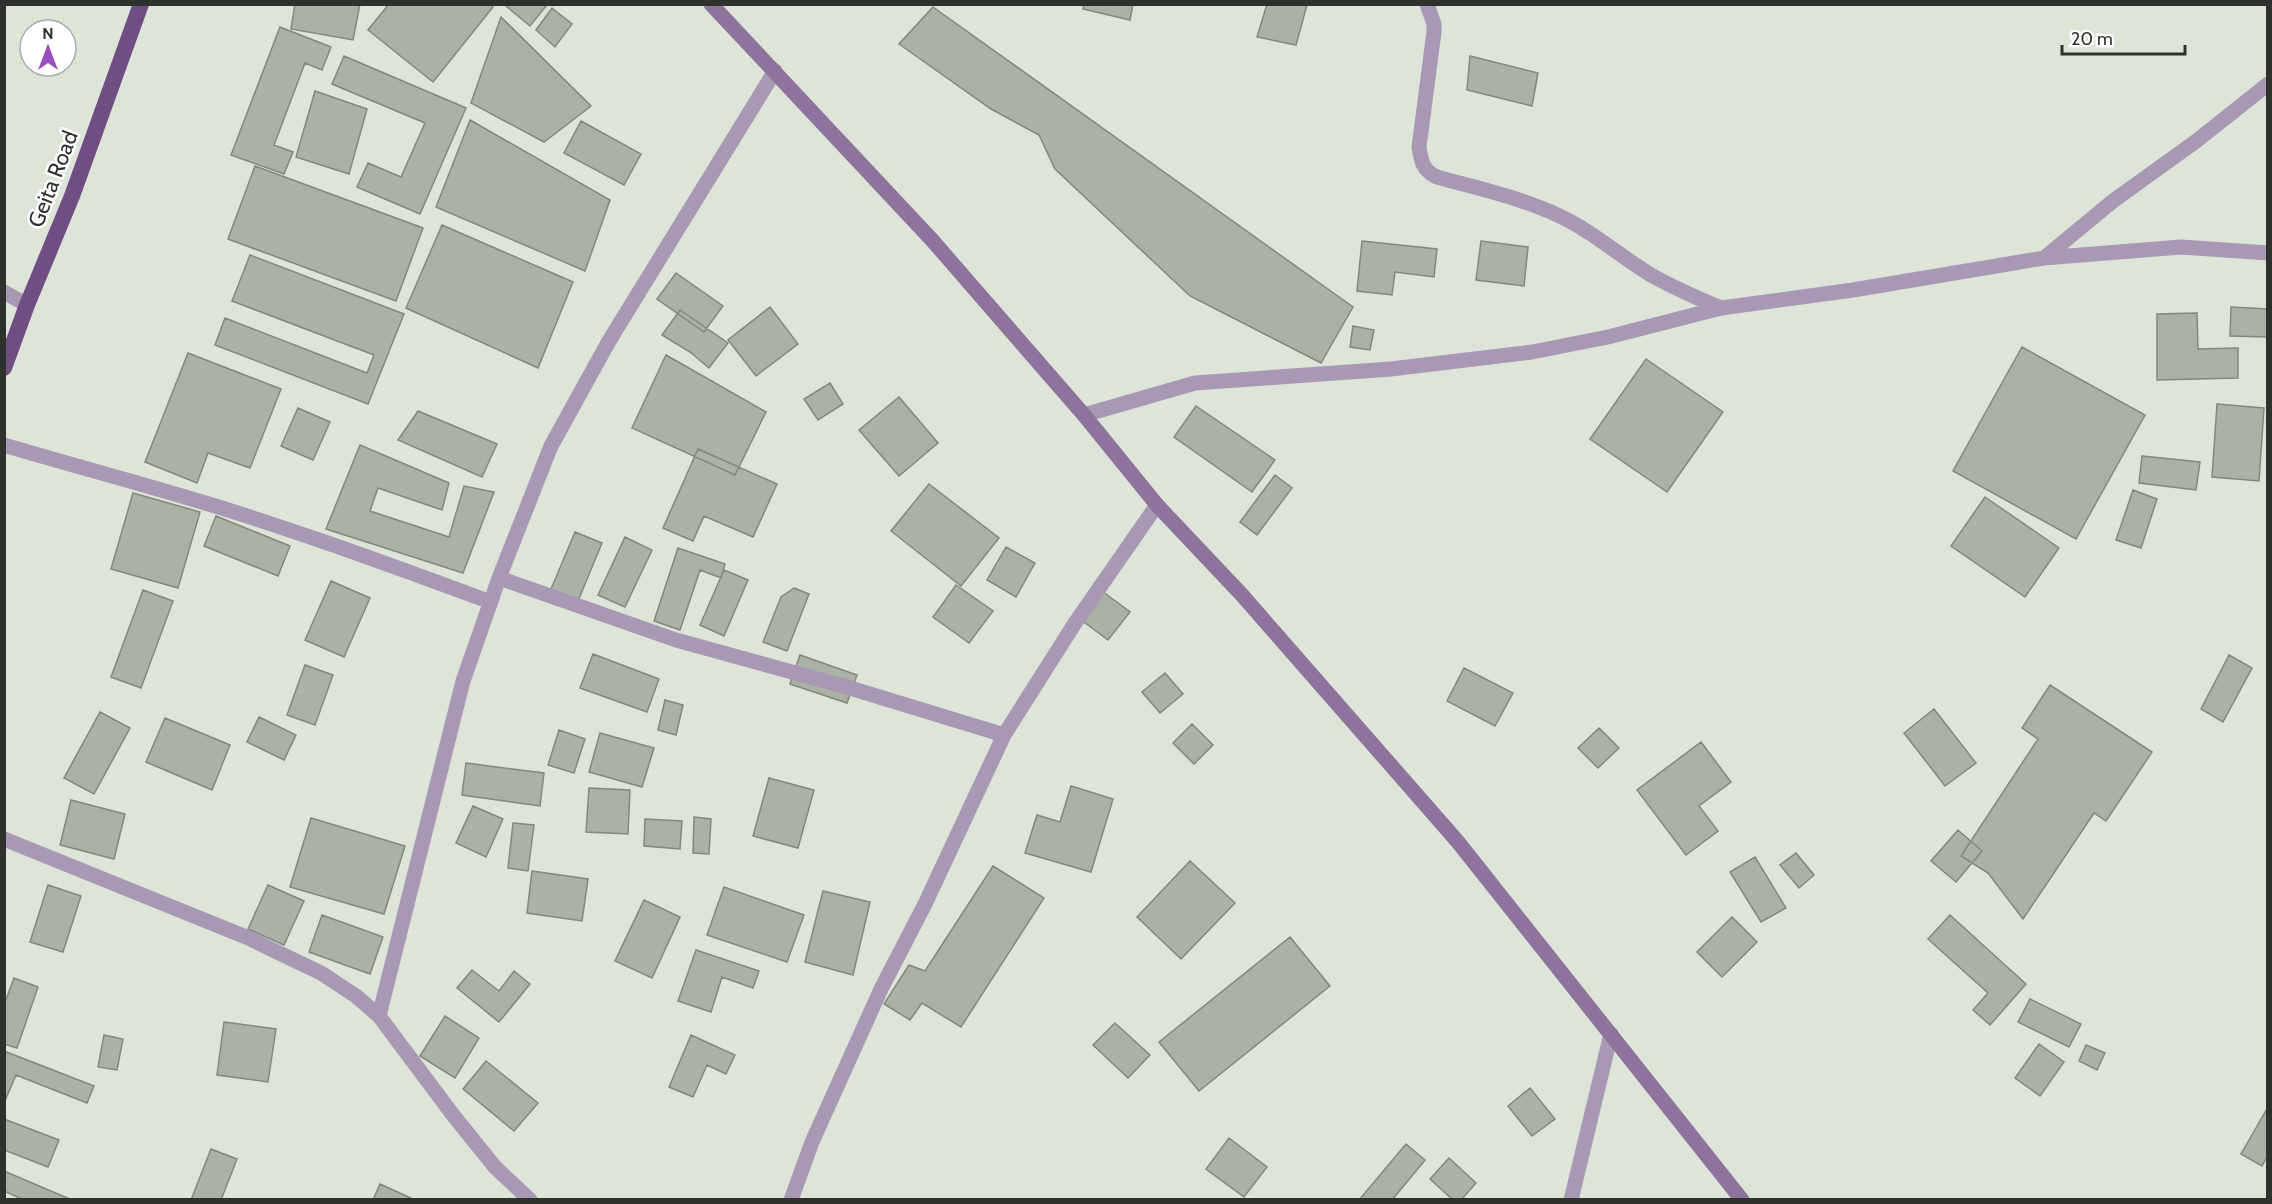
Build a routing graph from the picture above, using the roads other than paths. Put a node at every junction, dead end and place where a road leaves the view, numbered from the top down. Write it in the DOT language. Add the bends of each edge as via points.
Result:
graph roads {
  1 [pos="141,4"];
  2 [pos="711,4"];
  3 [pos="1427,4"];
  4 [pos="775,71"];
  5 [pos="2268,84"];
  6 [pos="2268,253"];
  7 [pos="2044,258"];
  8 [pos="4,292"];
  9 [pos="27,305"];
  10 [pos="1721,308"];
  11 [pos="4,368"];
  12 [pos="1084,415"];
  13 [pos="4,445"];
  14 [pos="1156,505"];
  15 [pos="499,578"];
  16 [pos="491,602"];
  17 [pos="1004,735"];
  18 [pos="4,839"];
  19 [pos="379,1016"];
  20 [pos="1611,1034"];
  21 [pos="530,1200"];
  22 [pos="791,1200"];
  23 [pos="1570,1200"];
  24 [pos="1742,1200"];
  1 -- 9 [label="highway, Geita Road" via="72,196"];
  2 -- 4 [label="main road"];
  3 -- 10 [label="street" via="1434,32 1419,147 1425,170 1557,215 1650,274"];
  4 -- 12 [label="main road" via="932,240"];
  4 -- 15 [label="street" via="609,341 551,446"];
  5 -- 7 [label="street"];
  6 -- 7 [label="street" via="2181,247"];
  7 -- 10 [label="street"];
  8 -- 9 [label="street"];
  9 -- 11 [label="highway, Geita Road"];
  10 -- 12 [label="street" via="1608,338 1532,352 1391,369 1195,383"];
  12 -- 14 [label="main road"];
  13 -- 16 [label="street" via="195,500"];
  14 -- 17 [label="street"];
  14 -- 20 [label="main road" via="1242,595 1458,842"];
  15 -- 16 [label="street"];
  15 -- 17 [label="street" via="676,640 850,687"];
  16 -- 19 [label="street" via="463,681"];
  17 -- 22 [label="street" via="881,989 812,1142"];
  18 -- 19 [label="street" via="287,955 356,996"];
  19 -- 21 [label="street" via="495,1167"];
  20 -- 23 [label="street"];
  20 -- 24 [label="main road"];
}
